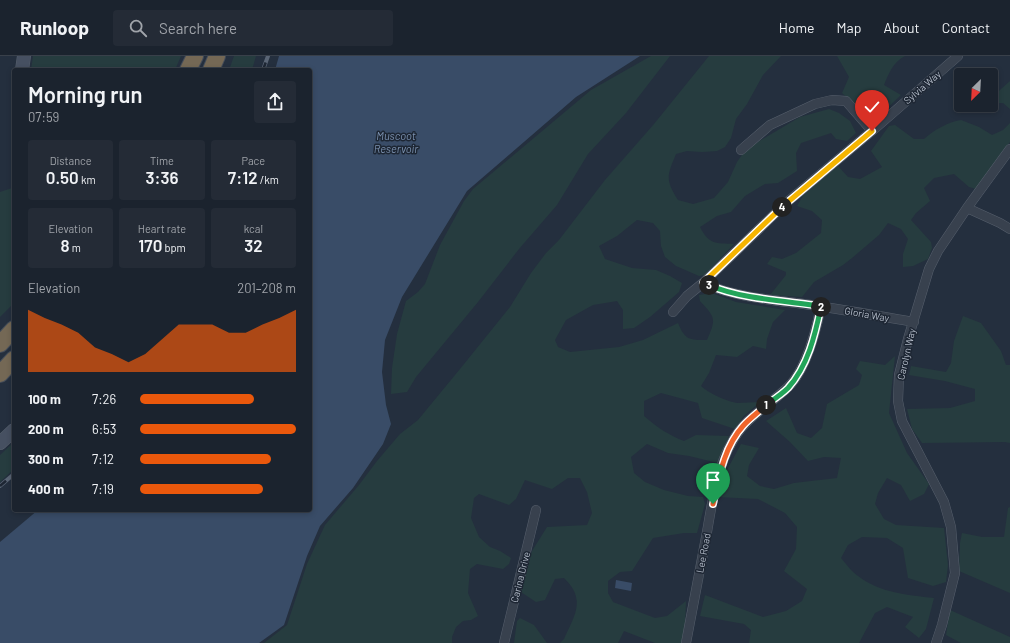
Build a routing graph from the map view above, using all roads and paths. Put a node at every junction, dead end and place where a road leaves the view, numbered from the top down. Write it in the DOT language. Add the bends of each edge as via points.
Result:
graph roads {
  1 [pos="194,56"];
  2 [pos="217,56"];
  3 [pos="958,56"];
  4 [pos="189,68"];
  5 [pos="212,68"];
  6 [pos="872,131"];
  7 [pos="1010,149"];
  8 [pos="742,150"];
  9 [pos="967,208"];
  10 [pos="1010,228"];
  11 [pos="703,283"];
  12 [pos="821,306"];
  13 [pos="673,312"];
  14 [pos="914,322"];
  15 [pos="12,331"];
  16 [pos="0,344"];
  17 [pos="12,361"];
  18 [pos="0,374"];
  19 [pos="12,432"];
  20 [pos="0,443"];
  21 [pos="536,510"];
  22 [pos="504,643"];
  23 [pos="686,643"];
  24 [pos="936,643"];
  1 -- 4 [label="highway"];
  2 -- 5 [label="highway"];
  3 -- 6 [label="street, Sylvia Way"];
  6 -- 8 [label="street" via="846,101 832,100 815,104 770,125"];
  6 -- 11 [label="street, Sylvia Way" via="786,203"];
  7 -- 9 [label="street, Carolyn Way"];
  9 -- 10 [label="street"];
  9 -- 14 [label="street, Carolyn Way" via="929,269"];
  11 -- 12 [label="street, Gloria Way" via="741,295"];
  11 -- 13 [label="street, Sylvia Way"];
  12 -- 14 [label="street, Gloria Way"];
  12 -- 23 [label="street, Lee Road" via="807,357 795,379 787,389 743,426 728,448 711,512"];
  14 -- 24 [label="street, Carolyn Way" via="900,375 898,401 902,421 944,502 952,527 955,573"];
  15 -- 16 [label="highway"];
  17 -- 18 [label="highway"];
  19 -- 20 [label="main road"];
  21 -- 22 [label="street, Carina Drive"];
}
